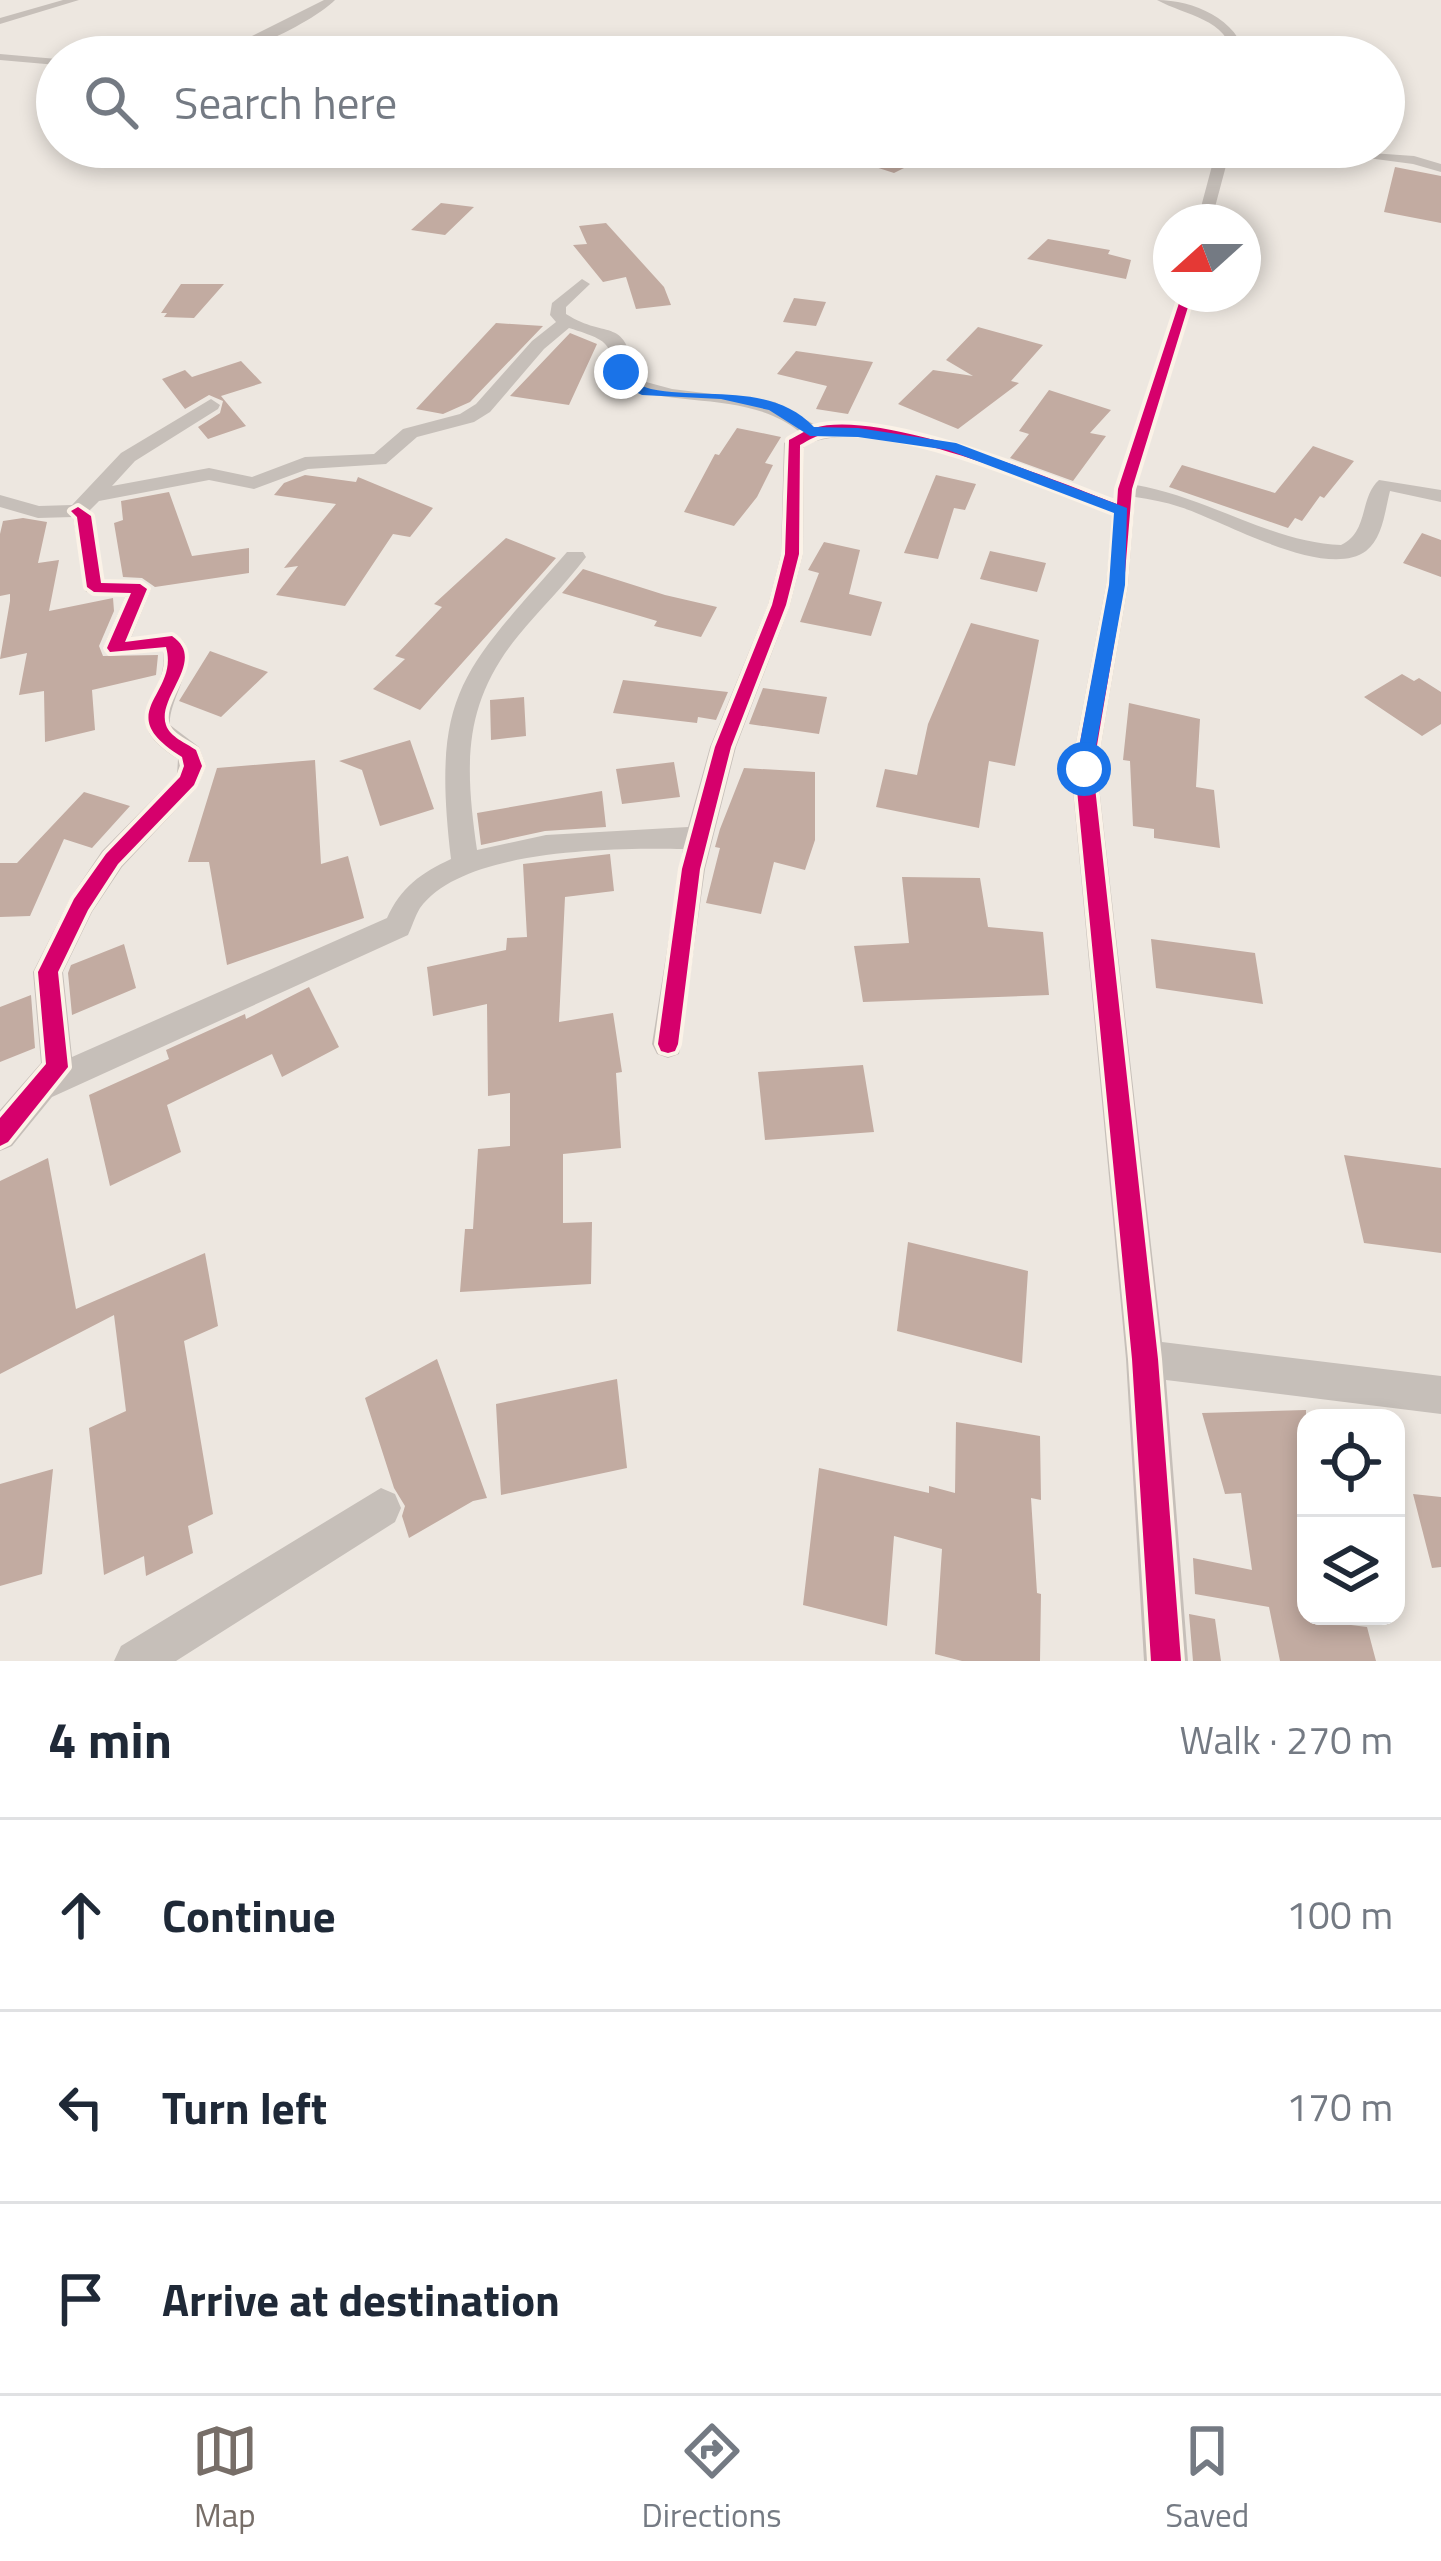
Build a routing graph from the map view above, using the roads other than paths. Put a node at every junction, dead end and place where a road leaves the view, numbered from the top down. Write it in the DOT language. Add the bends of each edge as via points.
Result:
graph roads {
  1 [pos="74,0"];
  2 [pos="330,0"];
  3 [pos="1162,0"];
  4 [pos="0,21"];
  5 [pos="253,36"];
  6 [pos="1234,36"];
  7 [pos="0,57"];
  8 [pos="36,60"];
  9 [pos="1405,159"];
  10 [pos="1218,168"];
  11 [pos="1441,168"];
  12 [pos="1209,204"];
  13 [pos="582,284"];
  14 [pos="1181,312"];
  15 [pos="566,322"];
  16 [pos="211,405"];
  17 [pos="810,431"];
  18 [pos="1441,496"];
  19 [pos="1124,500"];
  20 [pos="0,501"];
  21 [pos="85,504"];
  22 [pos="575,557"];
  23 [pos="699,838"];
  24 [pos="465,863"];
  25 [pos="668,1044"];
  26 [pos="36,1088"];
  27 [pos="0,1135"];
  28 [pos="1144,1359"];
  29 [pos="1441,1395"];
  30 [pos="381,1508"];
  31 [pos="142,1659"];
  32 [pos="1166,1661"];
  1 -- 4 [label="street"];
  2 -- 5 [label="street" via="315,14"];
  3 -- 6 [label="street"];
  7 -- 8 [label="street"];
  9 -- 11 [label="street"];
  10 -- 12 [label="street"];
  13 -- 15 [label="street" via="558,306"];
  14 -- 19 [label="street"];
  15 -- 17 [label="street" via="611,336 622,349 626,382 647,393 746,400 797,418"];
  15 -- 21 [label="street" via="483,408 410,434 379,460 305,463 254,483 209,474"];
  16 -- 21 [label="street" via="128,458"];
  17 -- 19 [label="street" via="951,446"];
  17 -- 23 [label="street" via="794,443 792,554 779,605 723,747"];
  18 -- 19 [label="street" via="1386,484 1356,549 1315,551 1185,501"];
  19 -- 28 [label="street" via="1084,769"];
  20 -- 21 [label="street" via="38,512"];
  21 -- 26 [label="street" via="94,587 140,589 115,648 172,641 177,648 177,668 156,714 160,733 194,766 112,859 48,972 57,1067"];
  22 -- 24 [label="street" via="481,670 462,714 456,786"];
  23 -- 24 [label="street" via="610,837"];
  23 -- 25 [label="street"];
  24 -- 26 [label="street" via="411,899 398,926"];
  26 -- 27 [label="street"];
  28 -- 29 [label="street"];
  28 -- 32 [label="street"];
  30 -- 31 [label="street"];
}
